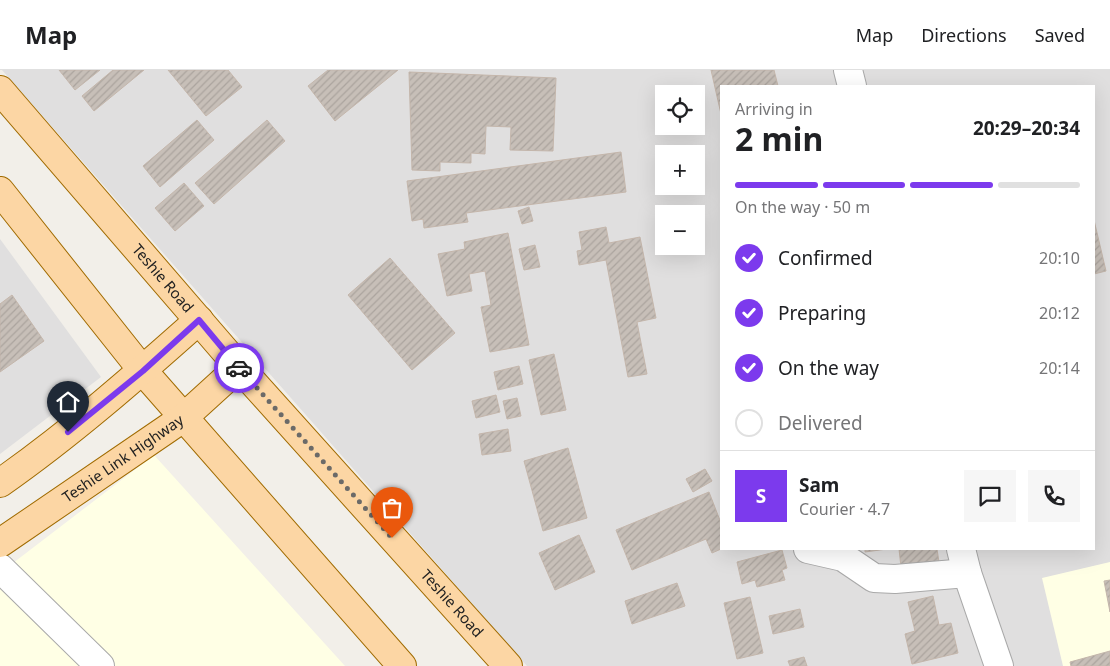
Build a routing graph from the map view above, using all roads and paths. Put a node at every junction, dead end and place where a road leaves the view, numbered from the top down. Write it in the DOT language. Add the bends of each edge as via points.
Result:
graph roads {
  1 [pos="848,70"];
  2 [pos="852,85"];
  3 [pos="0,90"];
  4 [pos="0,191"];
  5 [pos="199,320"];
  6 [pos="238,367"];
  7 [pos="143,371"];
  8 [pos="183,418"];
  9 [pos="0,483"];
  10 [pos="0,543"];
  11 [pos="812,550"];
  12 [pos="964,561"];
  13 [pos="0,568"];
  14 [pos="100,666"];
  15 [pos="402,666"];
  16 [pos="508,666"];
  17 [pos="999,666"];
  1 -- 2 [label="street"];
  3 -- 5 [label="main road, Teshie Road"];
  4 -- 7 [label="main road"];
  5 -- 6 [label="main road, Teshie Road"];
  5 -- 7 [label="main road"];
  6 -- 8 [label="main road, Teshie Link Highway"];
  6 -- 16 [label="main road, Teshie Road"];
  7 -- 8 [label="main road"];
  7 -- 9 [label="main road" via="38,457"];
  8 -- 10 [label="main road, Teshie Link Highway"];
  8 -- 15 [label="main road"];
  11 -- 12 [label="street" via="842,557 874,578 895,578"];
  12 -- 17 [label="street"];
  13 -- 14 [label="street"];
}
